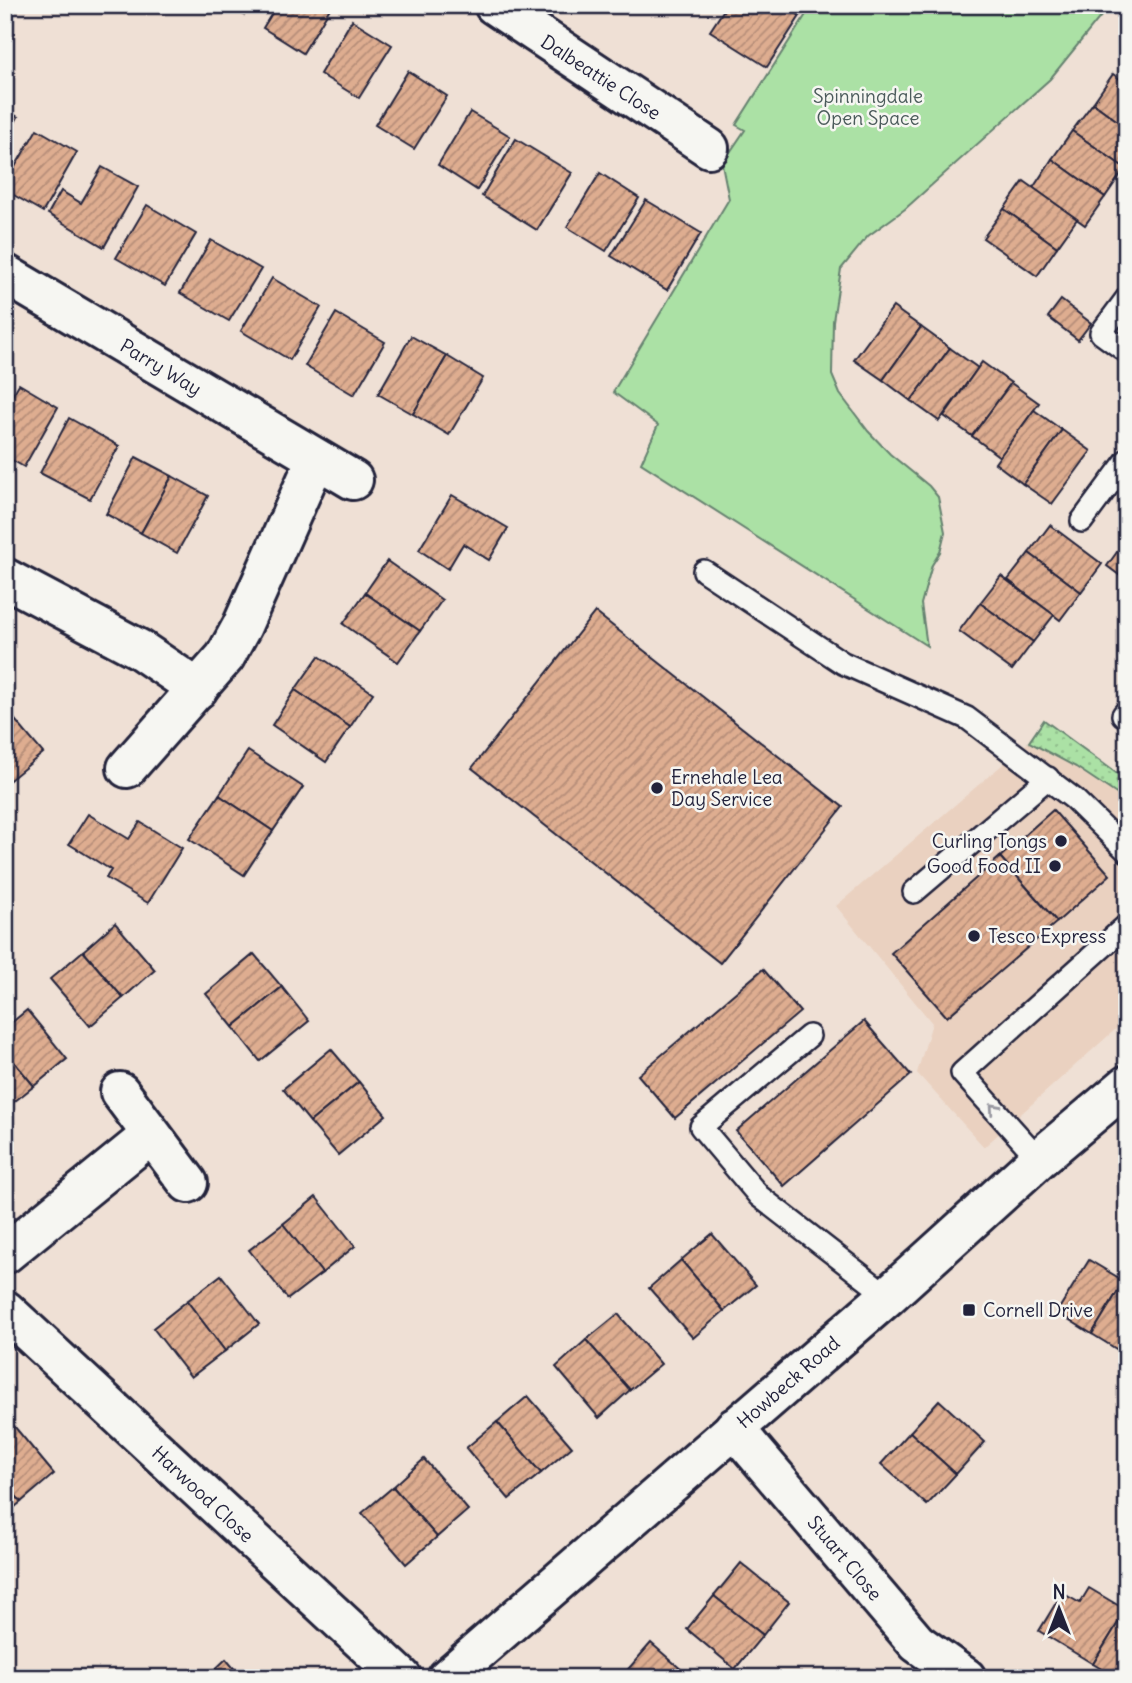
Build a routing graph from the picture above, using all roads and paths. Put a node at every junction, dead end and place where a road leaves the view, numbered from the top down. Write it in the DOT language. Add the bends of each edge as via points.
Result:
graph roads {
  1 [pos="494,5"];
  2 [pos="709,148"];
  3 [pos="5,274"];
  4 [pos="1127,298"];
  5 [pos="1127,352"];
  6 [pos="316,459"];
  7 [pos="1127,460"];
  8 [pos="353,481"];
  9 [pos="1082,521"];
  10 [pos="704,572"];
  11 [pos="5,578"];
  12 [pos="198,689"];
  13 [pos="127,768"];
  14 [pos="1048,778"];
  15 [pos="1127,851"];
  16 [pos="914,892"];
  17 [pos="1127,925"];
  18 [pos="809,1036"];
  19 [pos="120,1092"];
  20 [pos="1120,1104"];
  21 [pos="151,1135"];
  22 [pos="1039,1159"];
  23 [pos="188,1183"];
  24 [pos="5,1254"];
  25 [pos="888,1296"];
  26 [pos="5,1310"];
  27 [pos="734,1428"];
  28 [pos="401,1678"];
  29 [pos="447,1678"];
  30 [pos="966,1678"];
  1 -- 2 [label="street, Dalbeattie Close"];
  3 -- 6 [label="street, Parry Way"];
  4 -- 5 [label="lane" via="1101,332"];
  6 -- 8 [label="street, Parry Way"];
  6 -- 12 [label="street" via="242,626 225,657"];
  7 -- 9 [label="lane"];
  10 -- 14 [label="lane" via="843,663 968,718"];
  11 -- 12 [label="street" via="139,649"];
  12 -- 13 [label="street"];
  14 -- 15 [label="lane"];
  14 -- 16 [label="lane"];
  22 -- 17 [label="lane, one-way" via="962,1073"];
  18 -- 25 [label="lane" via="701,1127 759,1196"];
  19 -- 21 [label="street"];
  20 -- 22 [label="street, Howbeck Road"];
  21 -- 23 [label="street"];
  21 -- 24 [label="street"];
  22 -- 25 [label="street, Howbeck Road"];
  25 -- 27 [label="street, Howbeck Road"];
  26 -- 28 [label="street, Harwood Close"];
  27 -- 29 [label="street, Howbeck Road"];
  27 -- 30 [label="street, Stuart Close" via="917,1643"];
}
